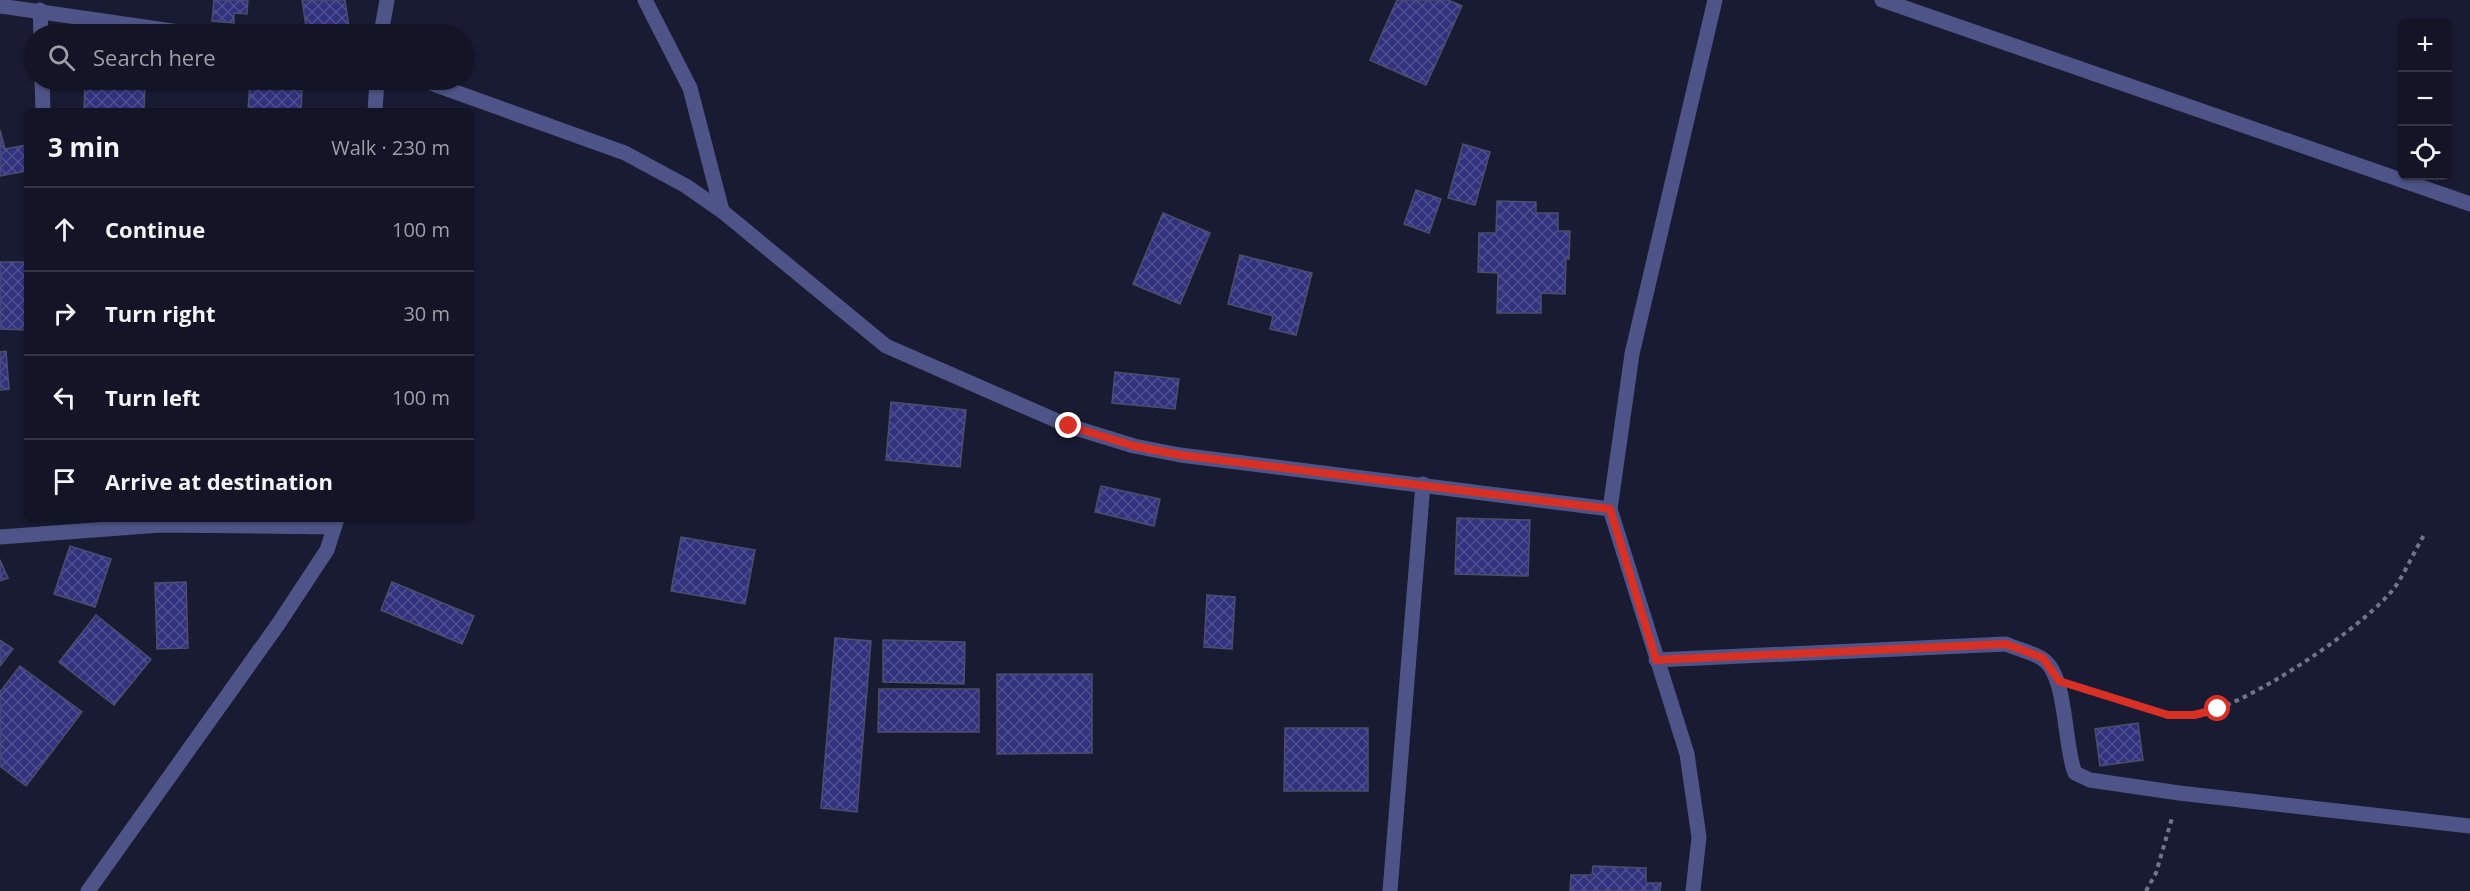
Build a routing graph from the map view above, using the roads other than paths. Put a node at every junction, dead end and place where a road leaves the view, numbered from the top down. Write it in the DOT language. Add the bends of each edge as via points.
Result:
graph roads {
  1 [pos="387,0"];
  2 [pos="645,0"];
  3 [pos="1715,0"];
  4 [pos="1882,0"];
  5 [pos="0,6"];
  6 [pos="40,10"];
  7 [pos="41,24"];
  8 [pos="129,24"];
  9 [pos="383,24"];
  10 [pos="42,90"];
  11 [pos="376,90"];
  12 [pos="450,90"];
  13 [pos="43,108"];
  14 [pos="375,108"];
  15 [pos="2470,204"];
  16 [pos="722,211"];
  17 [pos="1423,484"];
  18 [pos="1610,509"];
  19 [pos="336,523"];
  20 [pos="0,537"];
  21 [pos="1656,660"];
  22 [pos="2470,826"];
  23 [pos="88,891"];
  24 [pos="1390,891"];
  25 [pos="1693,891"];
  1 -- 9 [label="street"];
  2 -- 16 [label="street" via="690,88"];
  3 -- 18 [label="street" via="1632,354"];
  4 -- 15 [label="street"];
  5 -- 6 [label="street"];
  6 -- 7 [label="street"];
  6 -- 8 [label="street"];
  10 -- 13 [label="street"];
  11 -- 14 [label="street"];
  12 -- 16 [label="street" via="625,153 687,186"];
  16 -- 17 [label="street" via="886,346 1069,426 1180,455"];
  17 -- 18 [label="street"];
  17 -- 24 [label="street"];
  18 -- 21 [label="street"];
  19 -- 20 [label="street" via="161,525"];
  19 -- 23 [label="street" via="327,550 279,623"];
  21 -- 22 [label="street" via="2006,644 2043,658 2059,681 2069,759 2075,774 2090,780 2179,794"];
  21 -- 25 [label="street" via="1688,753 1699,837"];
}
